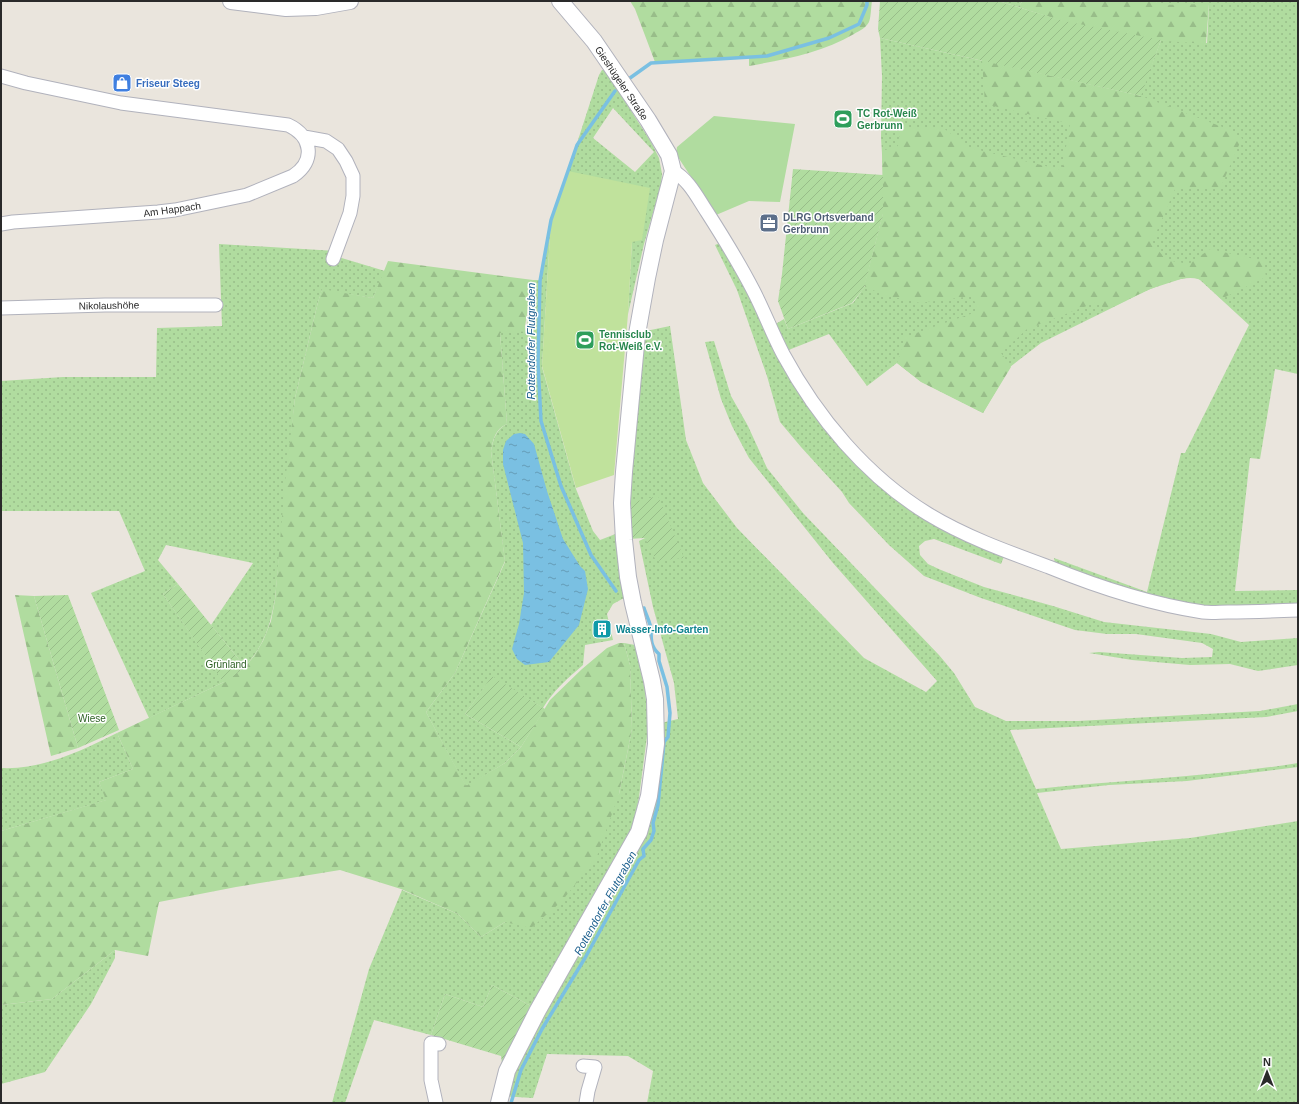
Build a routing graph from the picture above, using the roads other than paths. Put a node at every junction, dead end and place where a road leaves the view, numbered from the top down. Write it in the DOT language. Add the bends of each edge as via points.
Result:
graph roads {
  1 [pos="231,1"];
  2 [pos="350,1"];
  3 [pos="560,1"];
  4 [pos="1,76"];
  5 [pos="304,137"];
  6 [pos="671,162"];
  7 [pos="1,224"];
  8 [pos="333,259"];
  9 [pos="216,305"];
  10 [pos="1,308"];
  11 [pos="1298,610"];
  12 [pos="431,1042"];
  13 [pos="595,1068"];
  14 [pos="436,1103"];
  15 [pos="499,1103"];
  16 [pos="586,1103"];
  1 -- 2 [label="street" via="286,8 316,7"];
  3 -- 6 [label="street, Gieshügeler Straße" via="594,41"];
  4 -- 5 [label="street" via="120,103 288,126 296,129"];
  5 -- 7 [label="street, Am Happach" via="308,155 303,168 293,176 247,195 158,212"];
  5 -- 8 [label="street" via="326,141 338,149 353,176 350,213"];
  6 -- 11 [label="street" via="726,241 754,291 782,351 820,414 855,454 906,499 968,535 1081,580 1158,603 1205,612"];
  6 -- 15 [label="street" via="637,334 622,503 628,577 655,699 656,744 649,796 639,832 631,849 516,1052 507,1071"];
  9 -- 10 [label="street, Nikolaushöhe"];
  12 -- 14 [label="street" via="431,1080"];
  13 -- 16 [label="street"];
}
